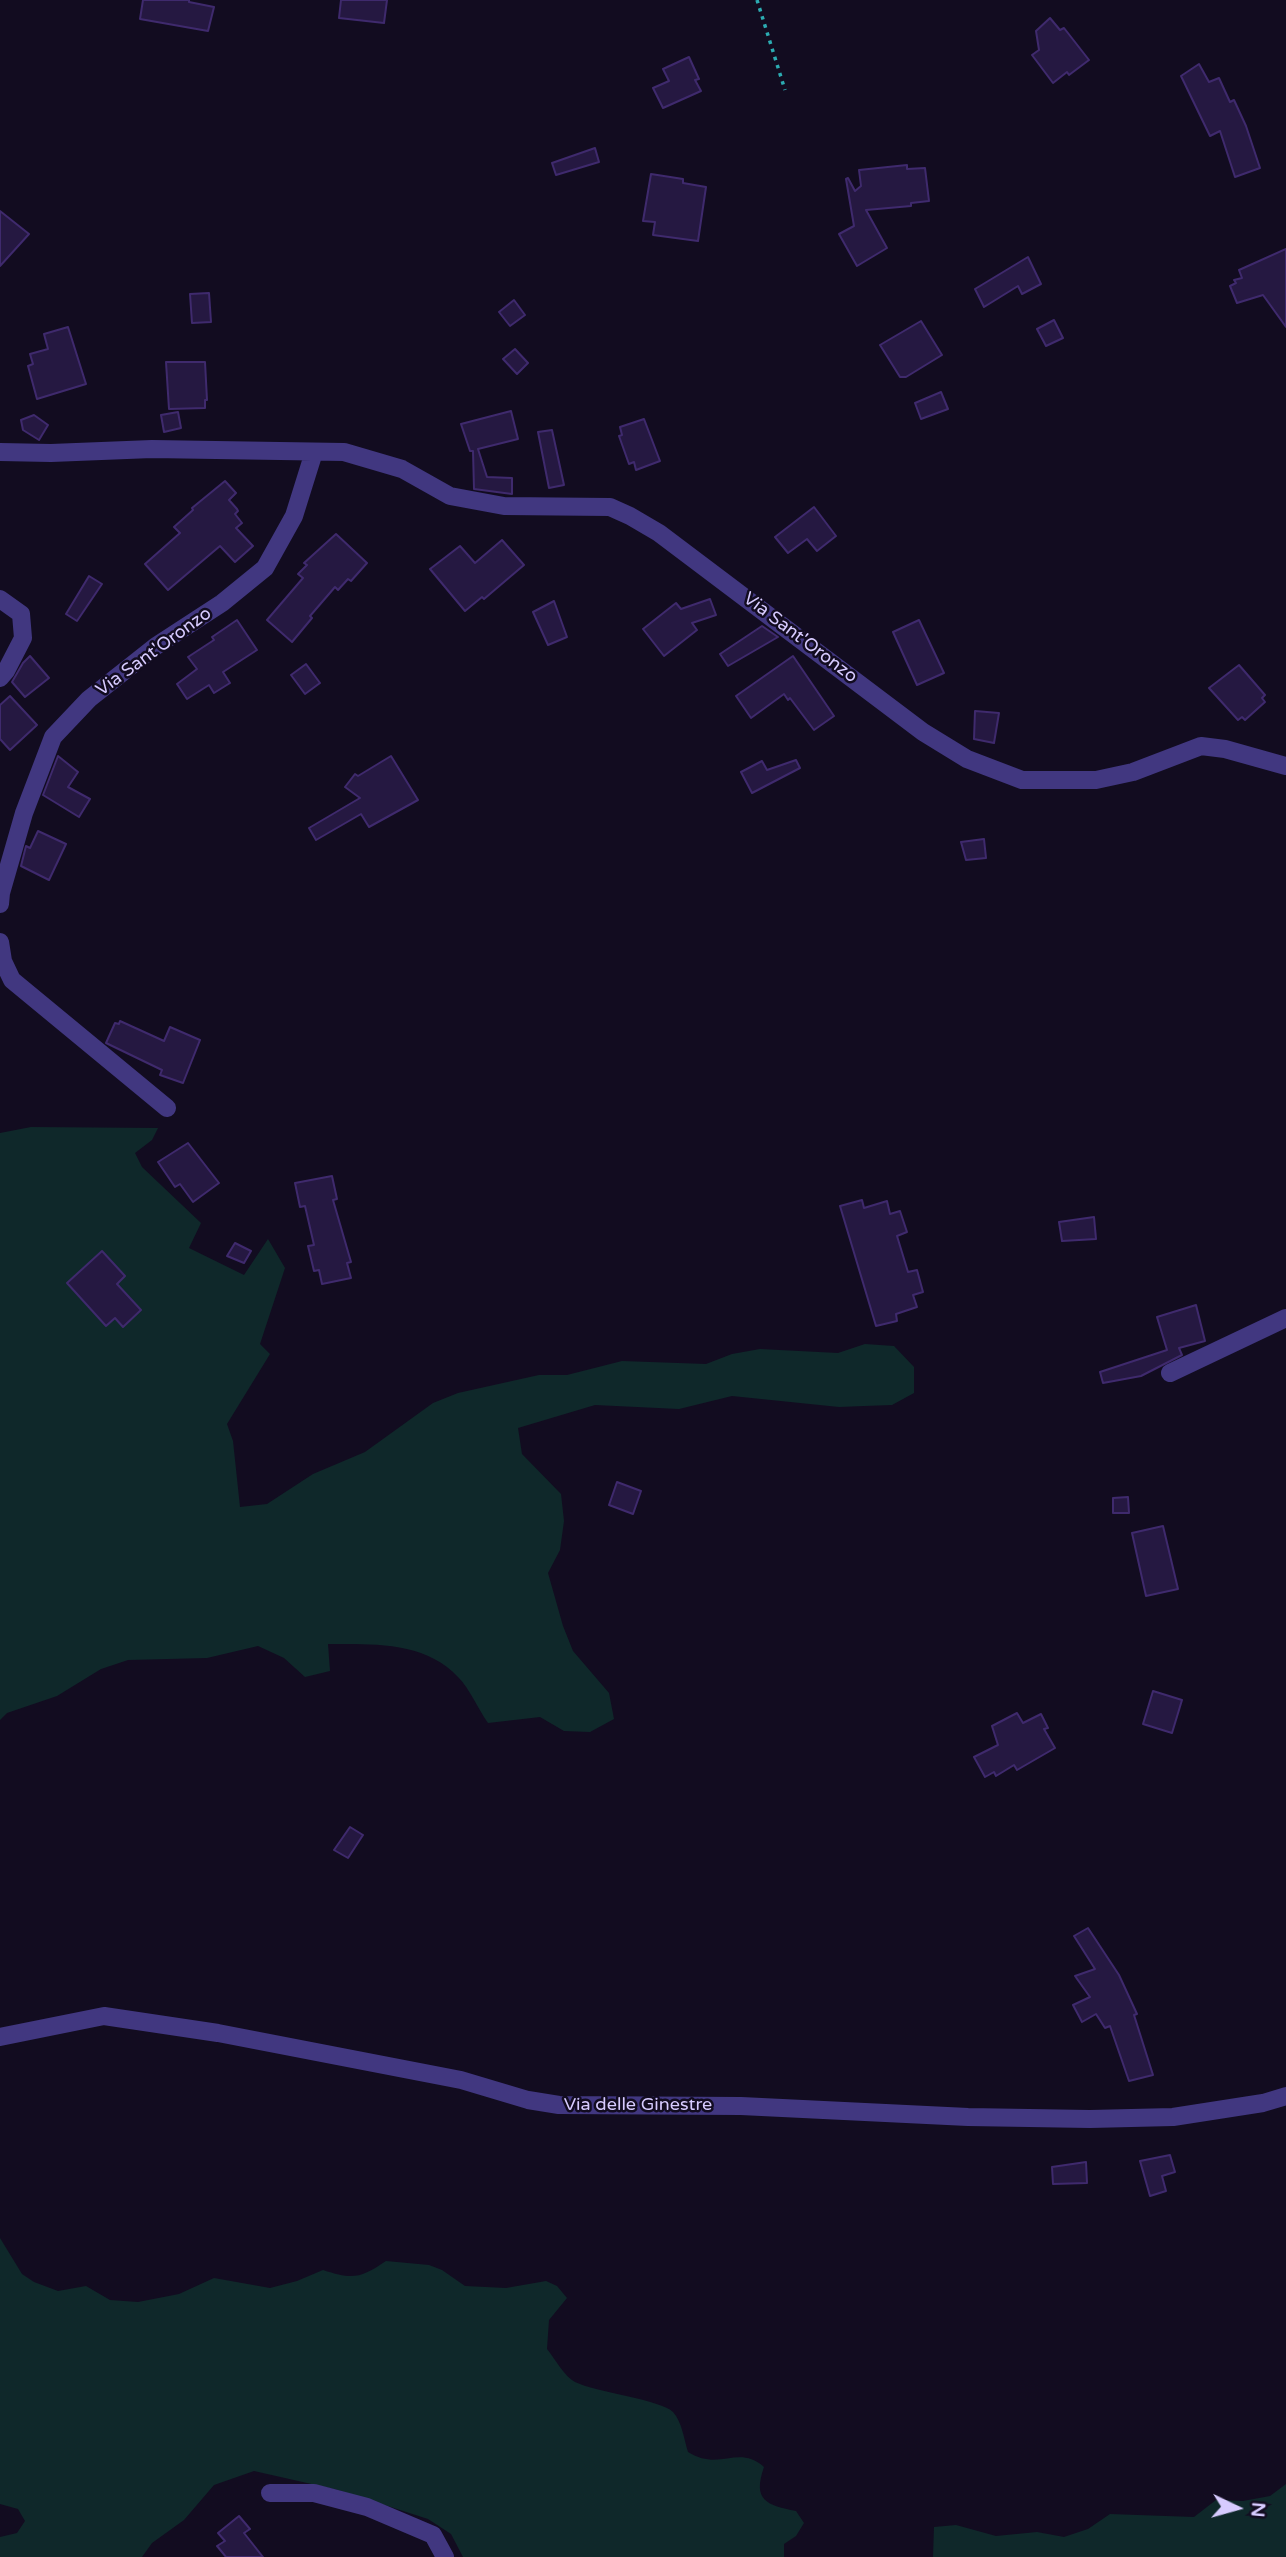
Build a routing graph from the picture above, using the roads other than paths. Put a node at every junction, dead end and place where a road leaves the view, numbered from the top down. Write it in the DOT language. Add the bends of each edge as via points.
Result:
graph roads {
  1 [pos="0,452"];
  2 [pos="314,452"];
  3 [pos="0,599"];
  4 [pos="0,678"];
  5 [pos="1286,766"];
  6 [pos="0,904"];
  7 [pos="0,942"];
  8 [pos="167,1108"];
  9 [pos="1286,1318"];
  10 [pos="1170,1373"];
  11 [pos="0,2037"];
  12 [pos="1286,2096"];
  13 [pos="270,2493"];
  14 [pos="445,2557"];
  1 -- 2 [label="street, Via Sant'Oronzo"];
  2 -- 5 [label="street, Via Sant'Oronzo" via="370,458 402,469 450,496 504,506 610,507 630,516 659,533 923,732 967,759 1022,780 1096,780 1201,747 1225,748"];
  2 -- 6 [label="street, Via Sant'Oronzo" via="294,516 265,568 156,646 53,737 24,813"];
  3 -- 4 [label="street" via="21,614 23,638"];
  7 -- 8 [label="street" via="12,980"];
  9 -- 10 [label="street"];
  11 -- 12 [label="street, Via delle Ginestre" via="104,2016 461,2080 528,2101 559,2105 741,2106 1090,2119 1173,2117"];
  13 -- 14 [label="street" via="314,2493 367,2507 433,2535"];
}
